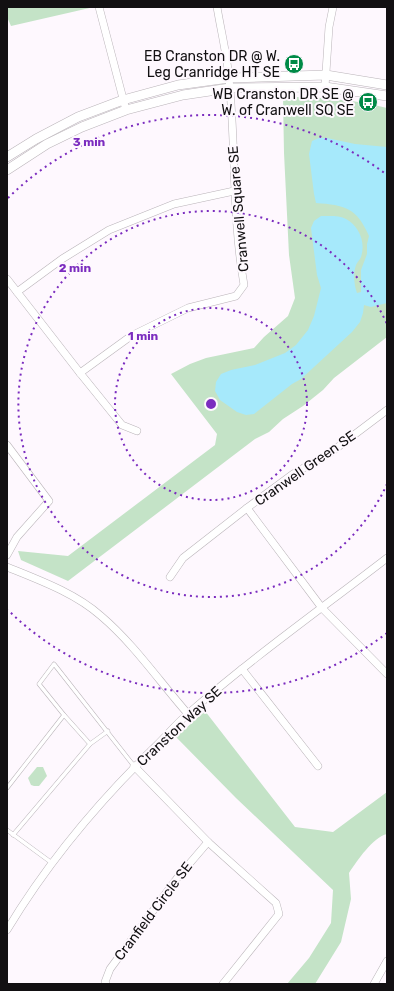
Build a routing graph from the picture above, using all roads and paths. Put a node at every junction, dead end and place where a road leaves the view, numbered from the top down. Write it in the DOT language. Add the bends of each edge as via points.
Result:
graph roads {
  1 [pos="99,7"];
  2 [pos="217,7"];
  3 [pos="333,7"];
  4 [pos="326,75"];
  5 [pos="229,78"];
  6 [pos="387,85"];
  7 [pos="325,87"];
  8 [pos="230,88"];
  9 [pos="387,96"];
  10 [pos="123,100"];
  11 [pos="126,110"];
  12 [pos="7,157"];
  13 [pos="7,170"];
  14 [pos="234,191"];
  15 [pos="7,279"];
  16 [pos="17,292"];
  17 [pos="80,373"];
  18 [pos="387,410"];
  19 [pos="138,431"];
  20 [pos="7,445"];
  21 [pos="247,508"];
  22 [pos="7,556"];
  23 [pos="387,558"];
  24 [pos="7,567"];
  25 [pos="170,577"];
  26 [pos="322,608"];
  27 [pos="242,669"];
  28 [pos="387,674"];
  29 [pos="188,714"];
  30 [pos="64,715"];
  31 [pos="108,731"];
  32 [pos="90,744"];
  33 [pos="134,766"];
  34 [pos="318,766"];
  35 [pos="7,788"];
  36 [pos="7,830"];
  37 [pos="13,835"];
  38 [pos="208,842"];
  39 [pos="52,864"];
  40 [pos="7,930"];
  41 [pos="387,961"];
  42 [pos="106,984"];
  43 [pos="223,984"];
  44 [pos="374,984"];
  1 -- 10 [label="street"];
  2 -- 5 [label="street, Cranwell Square SE"];
  3 -- 4 [label="street"];
  4 -- 5 [label="street"];
  4 -- 6 [label="street"];
  4 -- 7 [label="street"];
  5 -- 8 [label="street, Cranwell Square SE"];
  5 -- 10 [label="street" via="178,85"];
  7 -- 8 [label="street"];
  7 -- 9 [label="street"];
  8 -- 11 [label="street" via="183,94"];
  8 -- 14 [label="street, Cranwell Square SE"];
  10 -- 11 [label="street"];
  10 -- 12 [label="street" via="78,117"];
  11 -- 13 [label="street" via="47,144"];
  14 -- 16 [label="street" via="174,204 108,230"];
  14 -- 17 [label="street, Cranwell Square SE" via="244,285 236,296 188,308 130,336"];
  15 -- 16 [label="street"];
  16 -- 17 [label="street"];
  17 -- 19 [label="street" via="122,425"];
  18 -- 21 [label="street, Cranwell Green SE" via="330,453 293,474"];
  20 -- 22 [label="street" via="49,501 17,536"];
  21 -- 25 [label="street" via="183,558"];
  21 -- 26 [label="street, Cranwell Green SE"];
  23 -- 26 [label="street, Cranston Way SE"];
  24 -- 29 [label="street" via="67,593 100,615 124,637"];
  26 -- 27 [label="street, Cranston Way SE"];
  26 -- 28 [label="street, Cranwell Green SE"];
  27 -- 29 [label="street, Cranston Way SE"];
  27 -- 34 [label="street"];
  29 -- 33 [label="street, Cranston Way SE"];
  30 -- 31 [label="lane" via="39,684 54,664"];
  30 -- 32 [label="lane"];
  30 -- 35 [label="lane"];
  31 -- 32 [label="lane"];
  31 -- 33 [label="lane"];
  32 -- 37 [label="lane"];
  33 -- 38 [label="street"];
  33 -- 39 [label="street, Cranston Way SE"];
  36 -- 37 [label="lane"];
  37 -- 39 [label="lane"];
  38 -- 42 [label="street, Cranfield Circle SE" via="178,877 110,969"];
  38 -- 43 [label="street" via="276,903 279,914"];
  39 -- 40 [label="street, Cranston Way SE"];
  41 -- 44 [label="street"];
}
